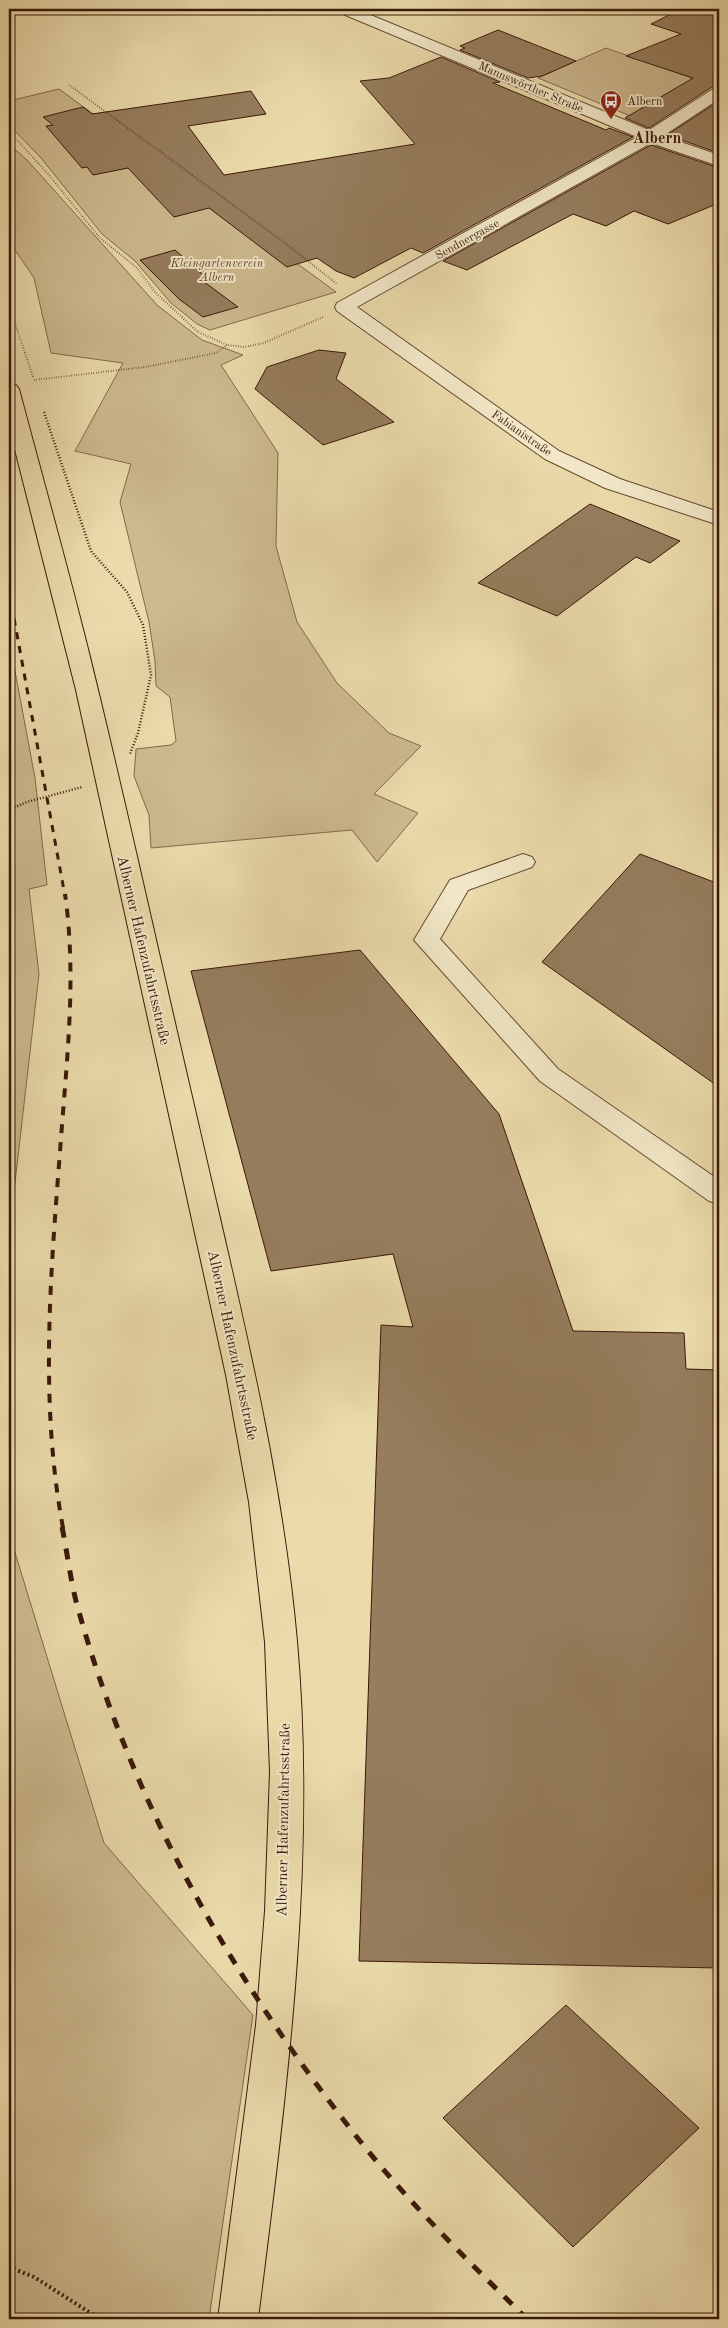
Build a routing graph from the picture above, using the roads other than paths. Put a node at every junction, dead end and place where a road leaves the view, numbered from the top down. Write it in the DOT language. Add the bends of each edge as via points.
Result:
graph roads {
  1 [pos="344,9"];
  2 [pos="719,92"];
  3 [pos="650,137"];
  4 [pos="719,161"];
  5 [pos="344,308"];
  6 [pos="9,389"];
  7 [pos="719,519"];
  8 [pos="523,862"];
  9 [pos="719,1194"];
  10 [pos="238,2319"];
  1 -- 3 [label="street, Mannswörther Straße"];
  2 -- 3 [label="street, Sendnergasse"];
  3 -- 4 [label="street, Mannswörther Straße"];
  3 -- 5 [label="street, Sendnergasse"];
  5 -- 7 [label="street, Fabianistraße" via="578,469 609,483"];
  6 -- 10 [label="main road, Alberner Hafenzufahrtsstraße" via="87,690 241,1375 265,1502 281,1642 287,1772 283,1911 274,2025"];
  8 -- 9 [label="street" via="459,885 427,940 549,1075"];
}
